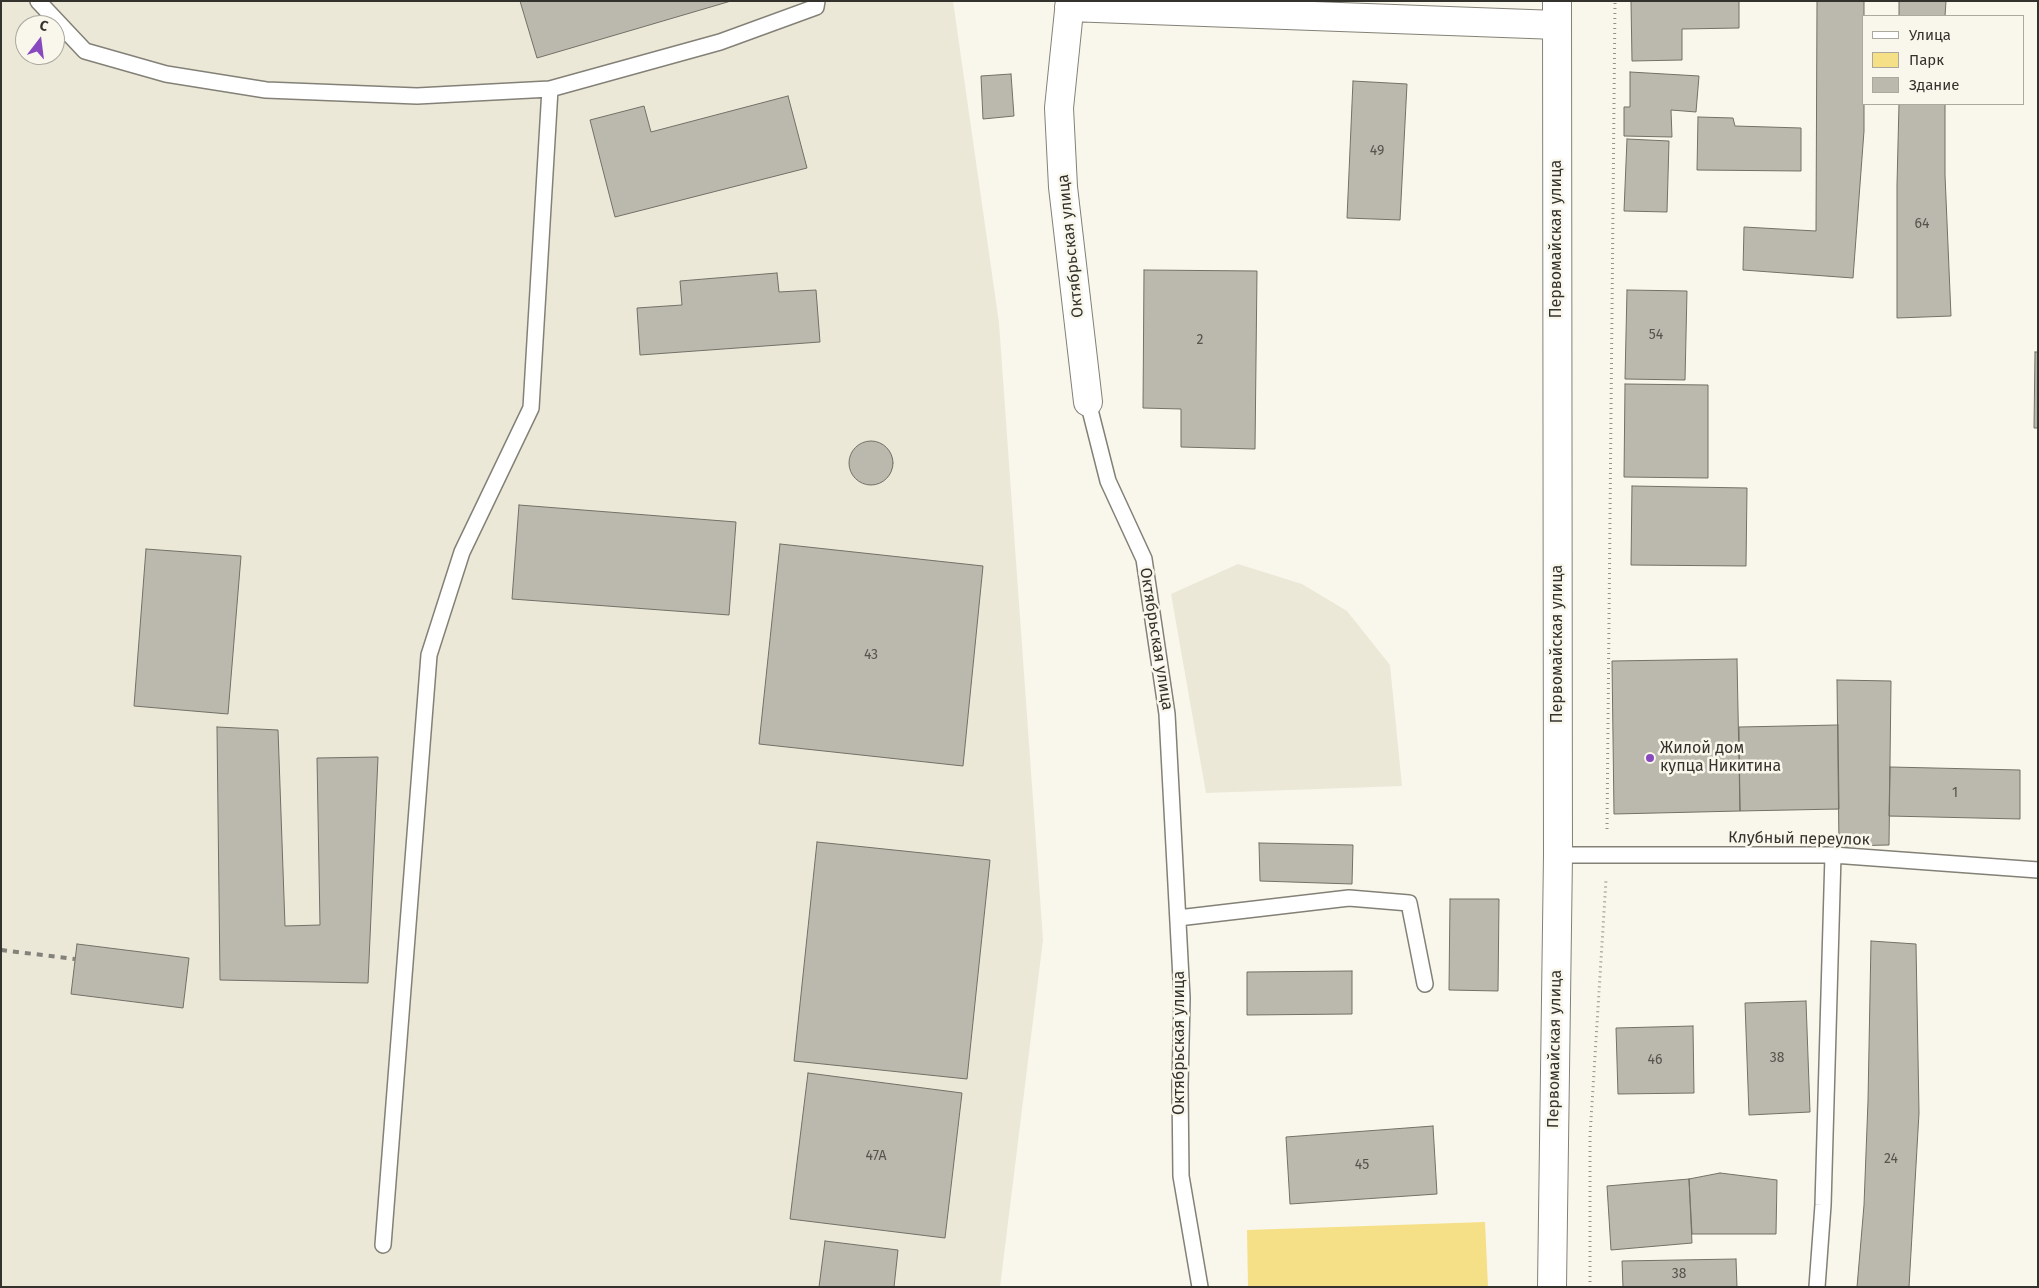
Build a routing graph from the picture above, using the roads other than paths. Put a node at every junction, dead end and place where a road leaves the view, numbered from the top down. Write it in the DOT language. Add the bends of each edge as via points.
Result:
graph roads {
  1 [pos="38,1"];
  2 [pos="817,1"];
  3 [pos="1069,4"];
  4 [pos="1557,13"];
  5 [pos="550,90"];
  6 [pos="1088,402"];
  7 [pos="1558,855"];
  8 [pos="1833,855"];
  9 [pos="2038,870"];
  10 [pos="1178,918"];
  11 [pos="1424,984"];
  12 [pos="383,1245"];
  13 [pos="1200,1287"];
  14 [pos="1552,1287"];
  15 [pos="1817,1287"];
  1 -- 5 [label="lane" via="85,51 166,74 266,90 398,96"];
  2 -- 5 [label="lane" via="816,7 720,42"];
  3 -- 4 [label="main road"];
  3 -- 6 [label="main road, Октябрьская улица" via="1058,108 1063,187"];
  4 -- 7 [label="main road, Первомайская улица"];
  5 -- 12 [label="lane" via="531,408 462,552 429,655"];
  6 -- 10 [label="lane, Октябрьская улица" via="1108,481 1144,559 1167,714"];
  7 -- 8 [label="lane, Клубный переулок"];
  7 -- 14 [label="main road, Первомайская улица"];
  8 -- 9 [label="lane, Клубный переулок"];
  8 -- 15 [label="lane" via="1823,1205"];
  10 -- 11 [label="lane" via="1350,898 1409,903"];
  10 -- 13 [label="lane, Октябрьская улица" via="1182,998 1181,1176"];
}
